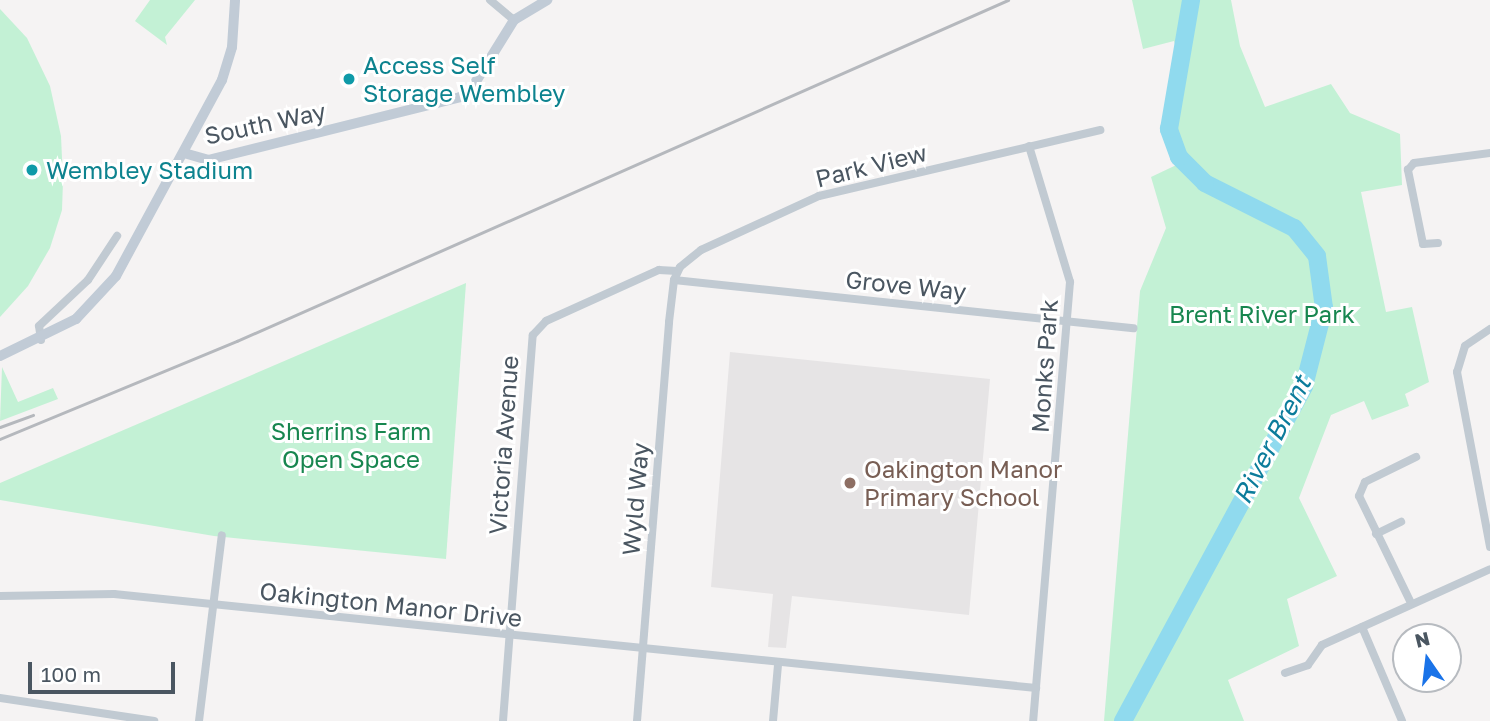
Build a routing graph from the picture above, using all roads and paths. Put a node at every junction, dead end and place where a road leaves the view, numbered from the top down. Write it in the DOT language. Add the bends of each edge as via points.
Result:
graph roads {
  1 [pos="235,0"];
  2 [pos="490,0"];
  3 [pos="547,0"];
  4 [pos="514,20"];
  5 [pos="1100,130"];
  6 [pos="1029,146"];
  7 [pos="184,153"];
  8 [pos="1490,153"];
  9 [pos="117,236"];
  10 [pos="1437,243"];
  11 [pos="677,271"];
  12 [pos="674,281"];
  13 [pos="1070,321"];
  14 [pos="1134,328"];
  15 [pos="1490,329"];
  16 [pos="41,340"];
  17 [pos="0,356"];
  18 [pos="1416,457"];
  19 [pos="1401,522"];
  20 [pos="1376,534"];
  21 [pos="222,535"];
  22 [pos="1490,547"];
  23 [pos="1490,569"];
  24 [pos="0,596"];
  25 [pos="1411,603"];
  26 [pos="214,606"];
  27 [pos="1362,628"];
  28 [pos="509,636"];
  29 [pos="642,650"];
  30 [pos="778,665"];
  31 [pos="1285,673"];
  32 [pos="1036,688"];
  33 [pos="0,698"];
  34 [pos="153,721"];
  35 [pos="199,721"];
  36 [pos="503,721"];
  37 [pos="637,721"];
  38 [pos="773,721"];
  39 [pos="1033,721"];
  40 [pos="1402,721"];
  1 -- 7 [label="main road" via="226,66"];
  2 -- 4 [label="street"];
  3 -- 4 [label="main road, South Way"];
  4 -- 7 [label="main road, South Way" via="470,92 208,160"];
  5 -- 6 [label="street, Park View"];
  6 -- 11 [label="street, Park View" via="819,196 701,250"];
  6 -- 13 [label="street, Monks Park" via="1067,266"];
  7 -- 16 [label="main road, South Way" via="104,293 76,319"];
  8 -- 10 [label="street" via="1414,163 1408,170 1424,246"];
  9 -- 16 [label="street" via="88,280 39,326"];
  11 -- 12 [label="street"];
  11 -- 28 [label="street, Victoria Avenue" via="659,270 546,321 533,335"];
  12 -- 13 [label="street, Grove Way"];
  12 -- 29 [label="street, Wyld Way"];
  13 -- 14 [label="street, Grove Way"];
  13 -- 32 [label="street, Monks Park"];
  15 -- 22 [label="street" via="1465,346 1457,372"];
  16 -- 17 [label="main road, South Way"];
  18 -- 20 [label="street" via="1365,482 1359,496"];
  19 -- 20 [label="street"];
  20 -- 25 [label="street"];
  21 -- 26 [label="street"];
  23 -- 25 [label="street"];
  24 -- 26 [label="street, Oakington Manor Drive" via="114,594"];
  25 -- 27 [label="street"];
  26 -- 28 [label="street, Oakington Manor Drive"];
  26 -- 35 [label="street"];
  27 -- 31 [label="street" via="1322,645 1308,665"];
  27 -- 40 [label="street"];
  28 -- 29 [label="street, Oakington Manor Drive"];
  28 -- 36 [label="street, Victoria Avenue"];
  29 -- 30 [label="street, Oakington Manor Drive"];
  29 -- 37 [label="street, Wyld Way"];
  30 -- 32 [label="street, Oakington Manor Drive"];
  30 -- 38 [label="street"];
  32 -- 39 [label="street, Monks Park"];
  33 -- 34 [label="street"];
}
